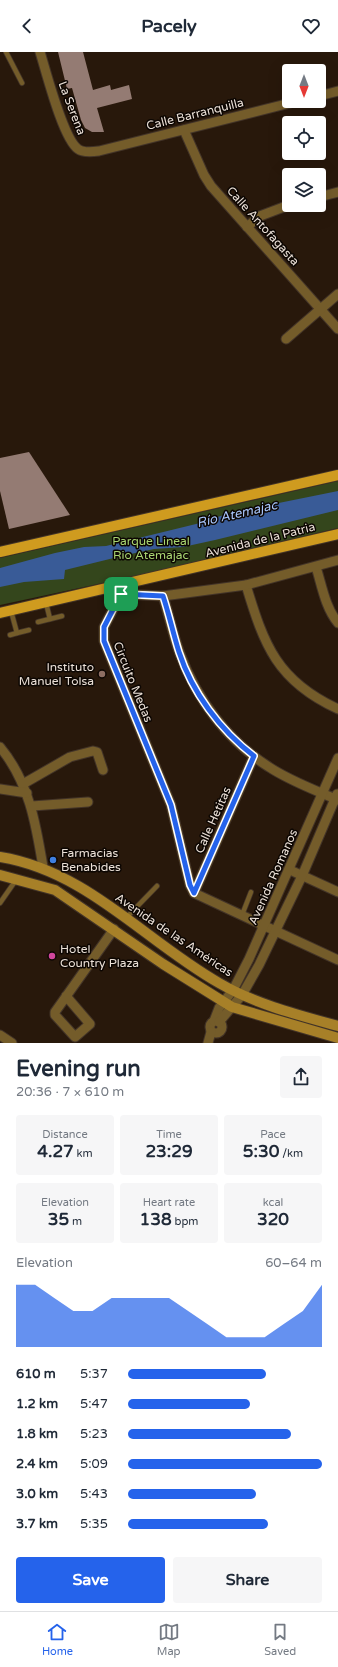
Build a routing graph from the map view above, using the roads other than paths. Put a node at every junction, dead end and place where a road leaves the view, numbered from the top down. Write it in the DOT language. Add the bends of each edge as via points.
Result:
graph roads {
  1 [pos="6,52"];
  2 [pos="40,52"];
  3 [pos="22,83"];
  4 [pos="338,91"];
  5 [pos="326,94"];
  6 [pos="282,105"];
  7 [pos="184,130"];
  8 [pos="99,151"];
  9 [pos="338,192"];
  10 [pos="326,195"];
  11 [pos="282,207"];
  12 [pos="247,227"];
  13 [pos="338,294"];
  14 [pos="320,309"];
  15 [pos="338,329"];
  16 [pos="286,338"];
  17 [pos="338,475"];
  18 [pos="338,534"];
  19 [pos="0,552"];
  20 [pos="338,560"];
  21 [pos="316,567"];
  22 [pos="246,585"];
  23 [pos="117,591"];
  24 [pos="163,596"];
  25 [pos="46,603"];
  26 [pos="11,611"];
  27 [pos="0,613"];
  28 [pos="62,616"];
  29 [pos="50,619"];
  30 [pos="38,622"];
  31 [pos="338,623"];
  32 [pos="29,630"];
  33 [pos="17,633"];
  34 [pos="10,635"];
  35 [pos="338,709"];
  36 [pos="0,747"];
  37 [pos="254,756"];
  38 [pos="338,758"];
  39 [pos="103,770"];
  40 [pos="23,784"];
  41 [pos="0,789"];
  42 [pos="27,793"];
  43 [pos="323,793"];
  44 [pos="337,797"];
  45 [pos="88,802"];
  46 [pos="32,806"];
  47 [pos="0,857"];
  48 [pos="43,867"];
  49 [pos="290,870"];
  50 [pos="0,875"];
  51 [pos="302,876"];
  52 [pos="17,879"];
  53 [pos="157,886"];
  54 [pos="251,892"];
  55 [pos="338,892"];
  56 [pos="194,893"];
  57 [pos="0,903"];
  58 [pos="242,915"];
  59 [pos="126,918"];
  60 [pos="264,925"];
  61 [pos="114,929"];
  62 [pos="275,930"];
  63 [pos="338,960"];
  64 [pos="233,990"];
  65 [pos="242,995"];
  66 [pos="66,996"];
  67 [pos="228,1005"];
  68 [pos="338,1026"];
  69 [pos="0,1035"];
  70 [pos="214,1036"];
  71 [pos="338,1038"];
  72 [pos="12,1043"];
  73 [pos="208,1043"];
  1 -- 3 [label="lane"];
  2 -- 8 [label="street, La Serena" via="51,92 73,145 79,150"];
  4 -- 5 [label="street"];
  6 -- 7 [label="street, Calle Barranquilla"];
  7 -- 8 [label="street, Calle Barranquilla"];
  7 -- 12 [label="street, Calle Antofagasta" via="207,181"];
  9 -- 10 [label="street"];
  11 -- 12 [label="street" via="260,216"];
  12 -- 14 [label="street, Calle Antofagasta"];
  13 -- 14 [label="street"];
  14 -- 15 [label="street, Calle Antofagasta"];
  14 -- 16 [label="street"];
  17 -- 19 [label="main road"];
  18 -- 23 [label="main road, Avenida de la Patria"];
  20 -- 21 [label="street"];
  21 -- 22 [label="street"];
  21 -- 31 [label="street" via="326,601"];
  22 -- 24 [label="street"];
  22 -- 35 [label="street" via="259,629 283,668 308,692"];
  23 -- 24 [label="street"];
  23 -- 25 [label="main road, Avenida de la Patria"];
  23 -- 56 [label="street, Circuito Medas" via="104,627 104,641 171,805"];
  24 -- 37 [label="street" via="180,653 203,700 232,737"];
  25 -- 26 [label="main road, Avenida de la Patria"];
  25 -- 29 [label="lane"];
  26 -- 27 [label="main road, Avenida de la Patria"];
  26 -- 33 [label="lane"];
  28 -- 29 [label="lane"];
  29 -- 30 [label="lane"];
  32 -- 33 [label="lane"];
  33 -- 34 [label="lane"];
  36 -- 40 [label="street" via="15,767"];
  37 -- 43 [label="street" via="279,773"];
  37 -- 56 [label="street, Calle Hetitas"];
  38 -- 43 [label="street, Avenida Romanos"];
  39 -- 40 [label="street" via="99,755 93,751 70,757"];
  40 -- 42 [label="street"];
  41 -- 42 [label="street"];
  42 -- 46 [label="street"];
  43 -- 44 [label="street"];
  43 -- 49 [label="street, Avenida Romanos"];
  44 -- 51 [label="street, Avenida Romanos"];
  45 -- 46 [label="street"];
  46 -- 48 [label="street"];
  47 -- 48 [label="main road, Avenida de las Américas"];
  48 -- 59 [label="main road, Avenida de las Américas" via="85,889"];
  49 -- 51 [label="street"];
  49 -- 60 [label="street, Avenida Romanos"];
  50 -- 52 [label="main road"];
  51 -- 55 [label="street"];
  51 -- 62 [label="street, Avenida Romanos"];
  52 -- 57 [label="lane"];
  52 -- 61 [label="main road" via="55,890"];
  53 -- 59 [label="lane"];
  54 -- 58 [label="lane"];
  56 -- 58 [label="street"];
  58 -- 60 [label="street"];
  59 -- 64 [label="main road, Avenida de las Américas" via="204,974"];
  60 -- 62 [label="street"];
  60 -- 64 [label="street, Avenida Romanos"];
  61 -- 66 [label="street"];
  61 -- 67 [label="main road"];
  62 -- 63 [label="street"];
  62 -- 65 [label="street, Avenida Romanos"];
  64 -- 65 [label="main road, Avenida de las Américas"];
  64 -- 67 [label="street, Avenida Romanos"];
  65 -- 67 [label="street, Avenida Romanos"];
  65 -- 68 [label="main road, Avenida de las Américas"];
  67 -- 70 [label="street" via="217,1022 209,1026"];
  67 -- 71 [label="main road"];
  69 -- 72 [label="street"];
  70 -- 73 [label="street"];
}
